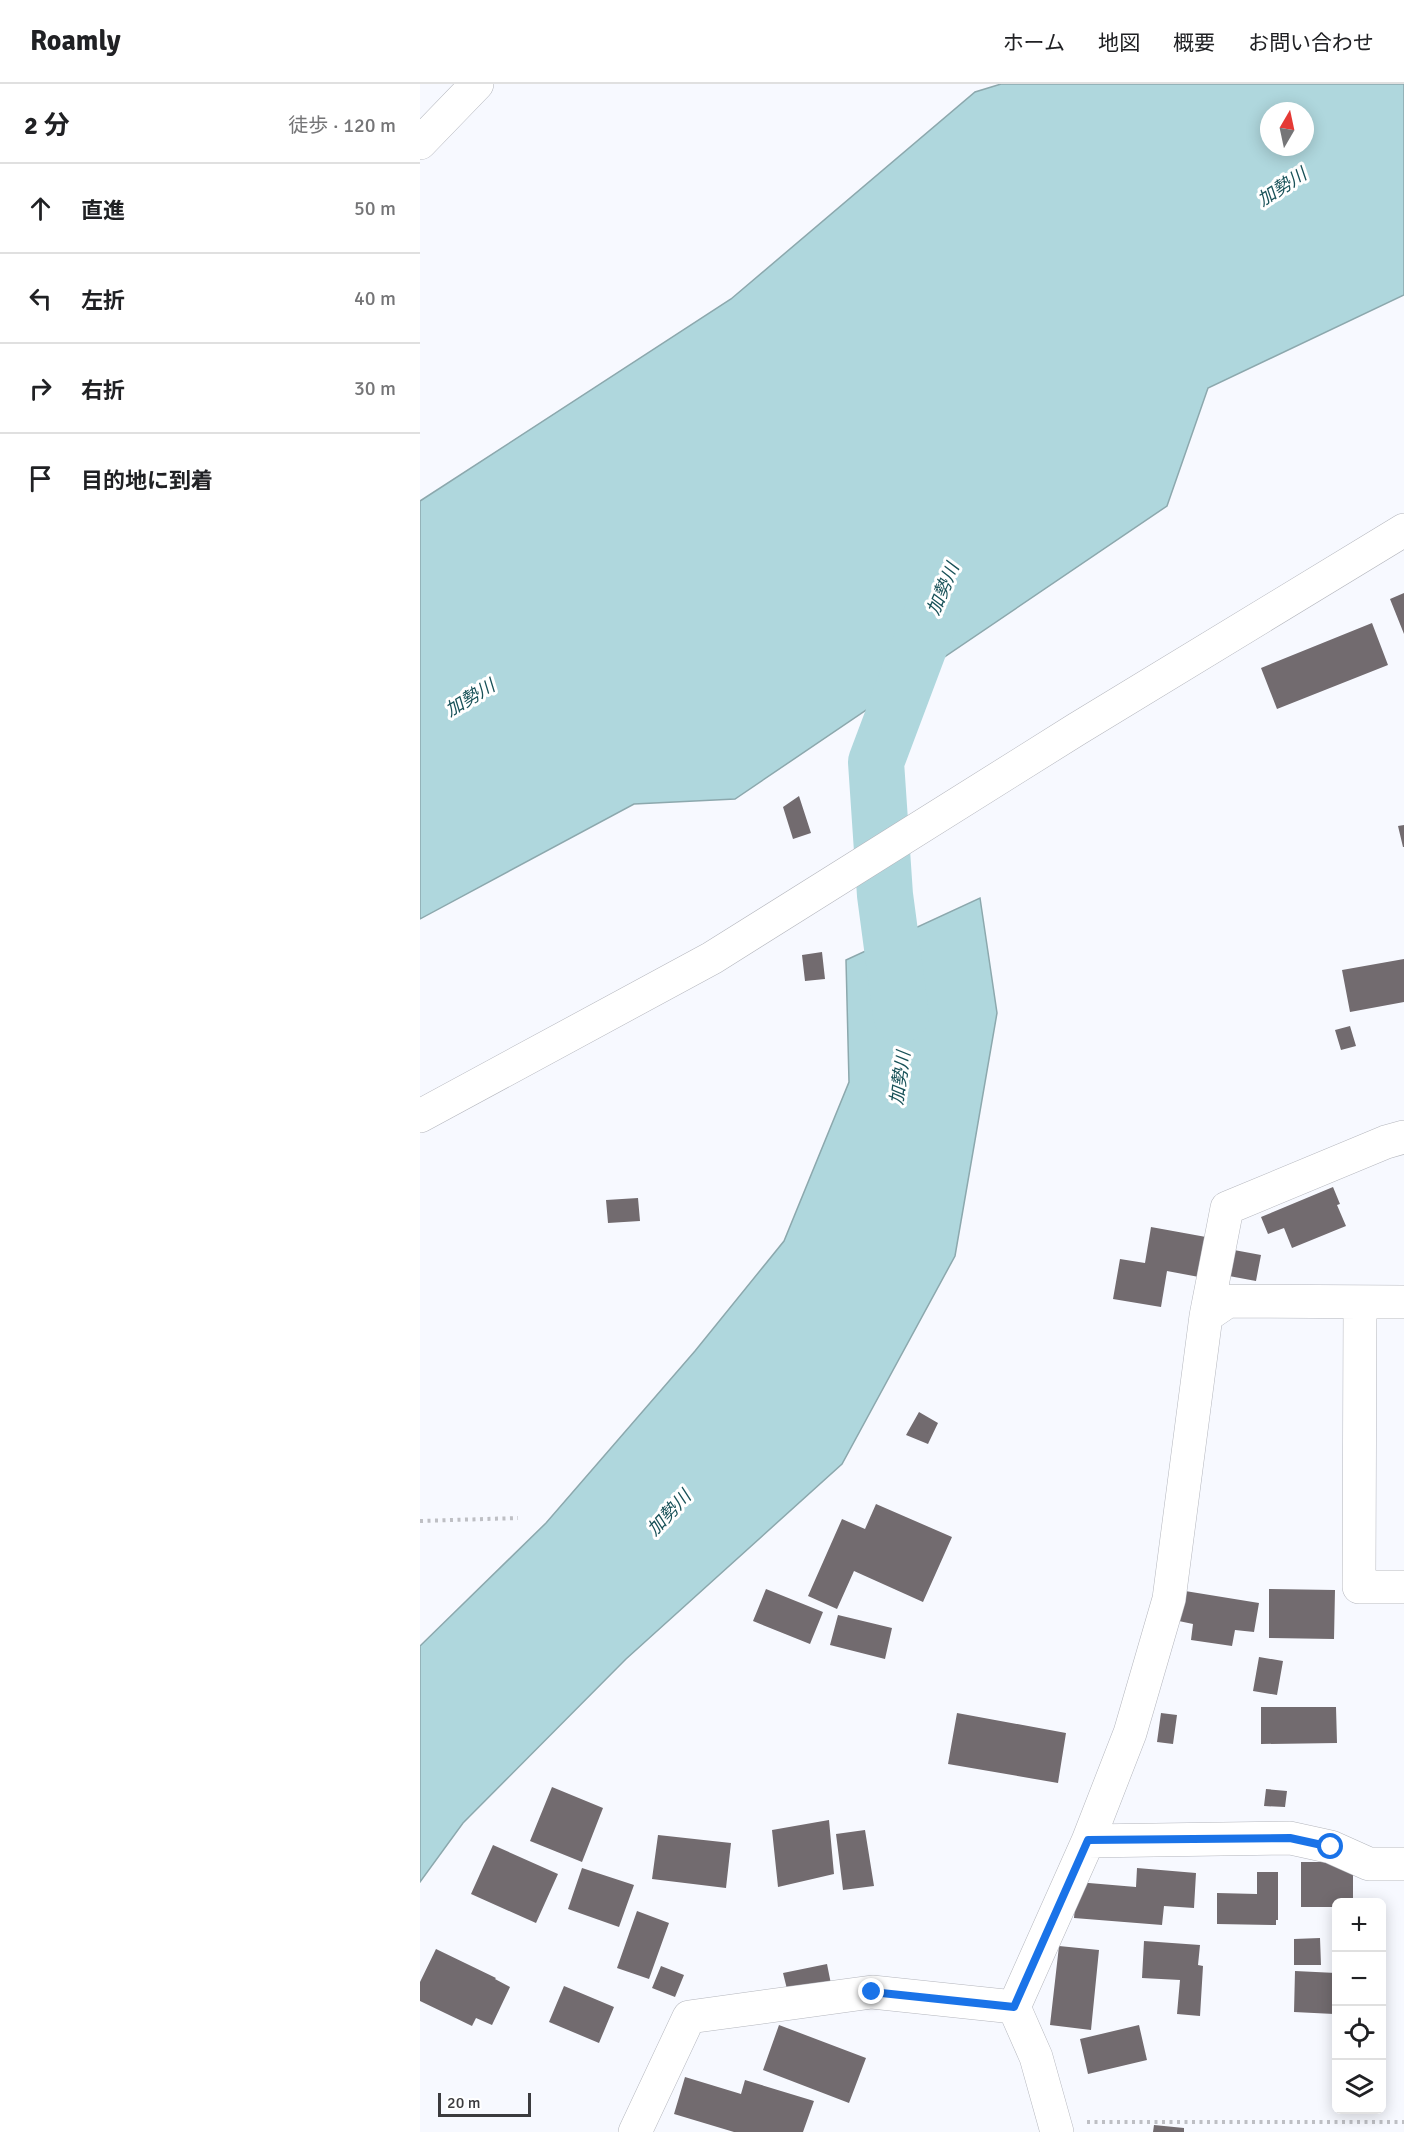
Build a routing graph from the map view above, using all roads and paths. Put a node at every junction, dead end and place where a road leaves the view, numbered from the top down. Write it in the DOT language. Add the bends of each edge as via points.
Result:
graph roads {
  1 [pos="477,84"];
  2 [pos="420,142"];
  3 [pos="1404,530"];
  4 [pos="420,1116"];
  5 [pos="1404,1137"];
  6 [pos="1360,1302"];
  7 [pos="1404,1302"];
  8 [pos="1206,1316"];
  9 [pos="518,1518"];
  10 [pos="420,1521"];
  11 [pos="1404,1587"];
  12 [pos="1088,1840"];
  13 [pos="1404,1864"];
  14 [pos="1014,2007"];
  15 [pos="1404,2122"];
  16 [pos="1055,2127"];
  17 [pos="635,2132"];
  1 -- 2 [label="street"];
  3 -- 4 [label="street" via="712,958"];
  5 -- 8 [label="street" via="1227,1208"];
  6 -- 7 [label="street"];
  6 -- 8 [label="street" via="1228,1301"];
  6 -- 11 [label="street" via="1359,1587"];
  8 -- 12 [label="street" via="1170,1599 1130,1733"];
  9 -- 10 [label="path"];
  12 -- 13 [label="street" via="1290,1838 1331,1847 1369,1864"];
  12 -- 14 [label="street"];
  14 -- 16 [label="street" via="1036,2057"];
  14 -- 17 [label="street" via="872,1992 689,2017"];
  15 -- 16 [label="path"];
}
